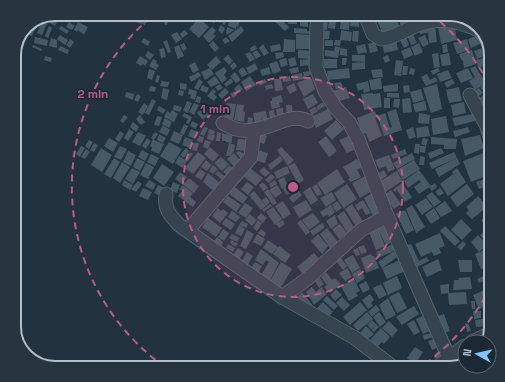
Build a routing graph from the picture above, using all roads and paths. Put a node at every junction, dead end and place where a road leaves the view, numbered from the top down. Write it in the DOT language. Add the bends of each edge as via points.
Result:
graph roads {
  1 [pos="368,21"];
  2 [pos="436,21"];
  3 [pos="317,25"];
  4 [pos="470,95"];
  5 [pos="308,121"];
  6 [pos="484,121"];
  7 [pos="223,123"];
  8 [pos="254,130"];
  9 [pos="166,194"];
  10 [pos="387,216"];
  11 [pos="188,230"];
  12 [pos="282,297"];
  13 [pos="457,352"];
  14 [pos="449,358"];
  15 [pos="385,361"];
  16 [pos="445,361"];
  1 -- 2 [label="street" via="373,34 381,39"];
  3 -- 10 [label="street" via="316,67 325,91 349,122 359,141"];
  4 -- 6 [label="street"];
  5 -- 8 [label="street" via="293,117"];
  7 -- 8 [label="street" via="235,130"];
  8 -- 11 [label="street" via="251,157"];
  9 -- 11 [label="street" via="165,204 170,215"];
  10 -- 12 [label="street" via="361,230 307,279"];
  10 -- 14 [label="street"];
  11 -- 12 [label="street"];
  12 -- 15 [label="street" via="355,338"];
  13 -- 14 [label="street"];
  14 -- 16 [label="street"];
}
